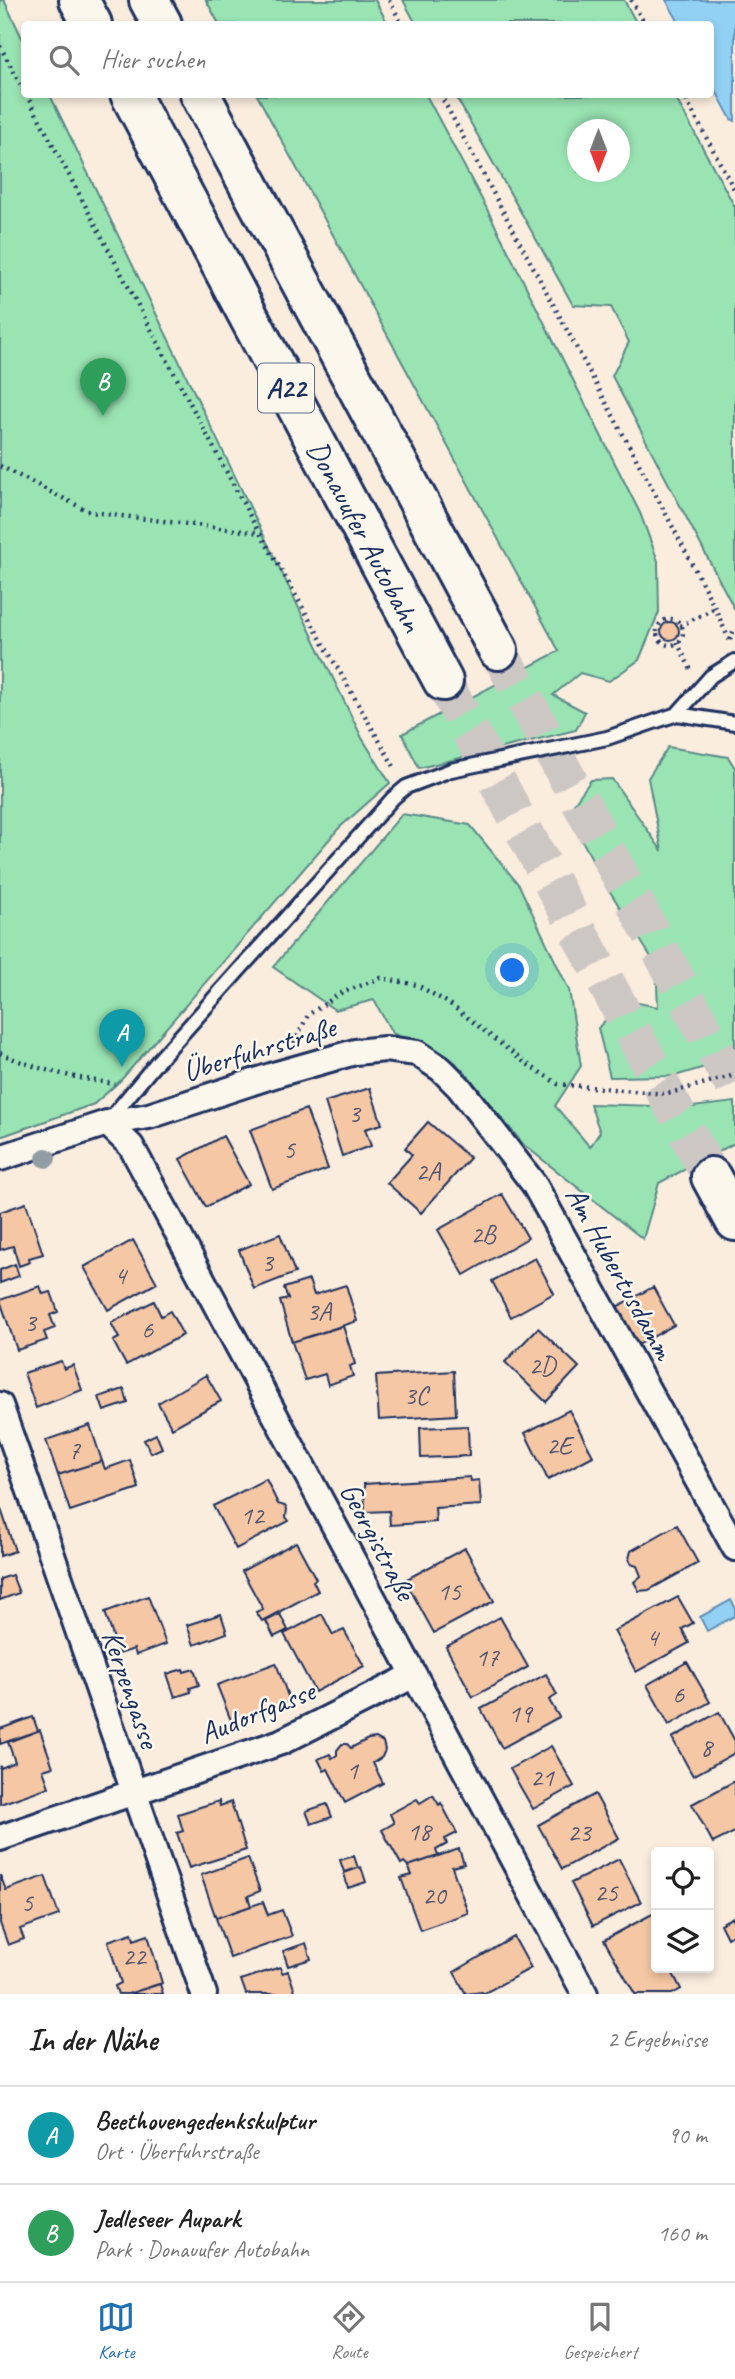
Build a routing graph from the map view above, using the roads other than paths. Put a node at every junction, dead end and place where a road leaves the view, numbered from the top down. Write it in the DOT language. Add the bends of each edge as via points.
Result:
graph roads {
  1 [pos="79,0"];
  2 [pos="149,0"];
  3 [pos="90,21"];
  4 [pos="160,21"];
  5 [pos="132,98"];
  6 [pos="202,98"];
  7 [pos="498,650"];
  8 [pos="735,661"];
  9 [pos="443,681"];
  10 [pos="677,714"];
  11 [pos="735,723"];
  12 [pos="417,1053"];
  13 [pos="107,1123"];
  14 [pos="0,1158"];
  15 [pos="711,1177"];
  16 [pos="735,1221"];
  17 [pos="0,1405"];
  18 [pos="10,1469"];
  19 [pos="735,1548"];
  20 [pos="414,1675"];
  21 [pos="134,1793"];
  22 [pos="0,1838"];
  23 [pos="204,1994"];
  24 [pos="585,1994"];
  1 -- 3 [label="highway"];
  2 -- 4 [label="highway"];
  5 -- 9 [label="highway, Donauufer Autobahn / A22"];
  6 -- 7 [label="highway, A22"];
  8 -- 10 [label="lane" via="711,676"];
  10 -- 11 [label="lane"];
  10 -- 13 [label="lane" via="607,738 451,770 406,787"];
  12 -- 13 [label="street, Überfuhrstraße" via="385,1048 355,1052 149,1116"];
  12 -- 19 [label="street, Am Hubertusdamm" via="459,1087 534,1185"];
  13 -- 14 [label="street, Überfuhrstraße"];
  13 -- 20 [label="street, Georgistraße" via="131,1146"];
  15 -- 16 [label="highway"];
  17 -- 18 [label="street, Kerpengasse"];
  18 -- 21 [label="street, Kerpengasse"];
  20 -- 21 [label="street, Audorfgasse" via="281,1742"];
  20 -- 24 [label="street, Georgistraße"];
  21 -- 22 [label="street, Audorfgasse"];
  21 -- 23 [label="street, Kerpengasse"];
}
